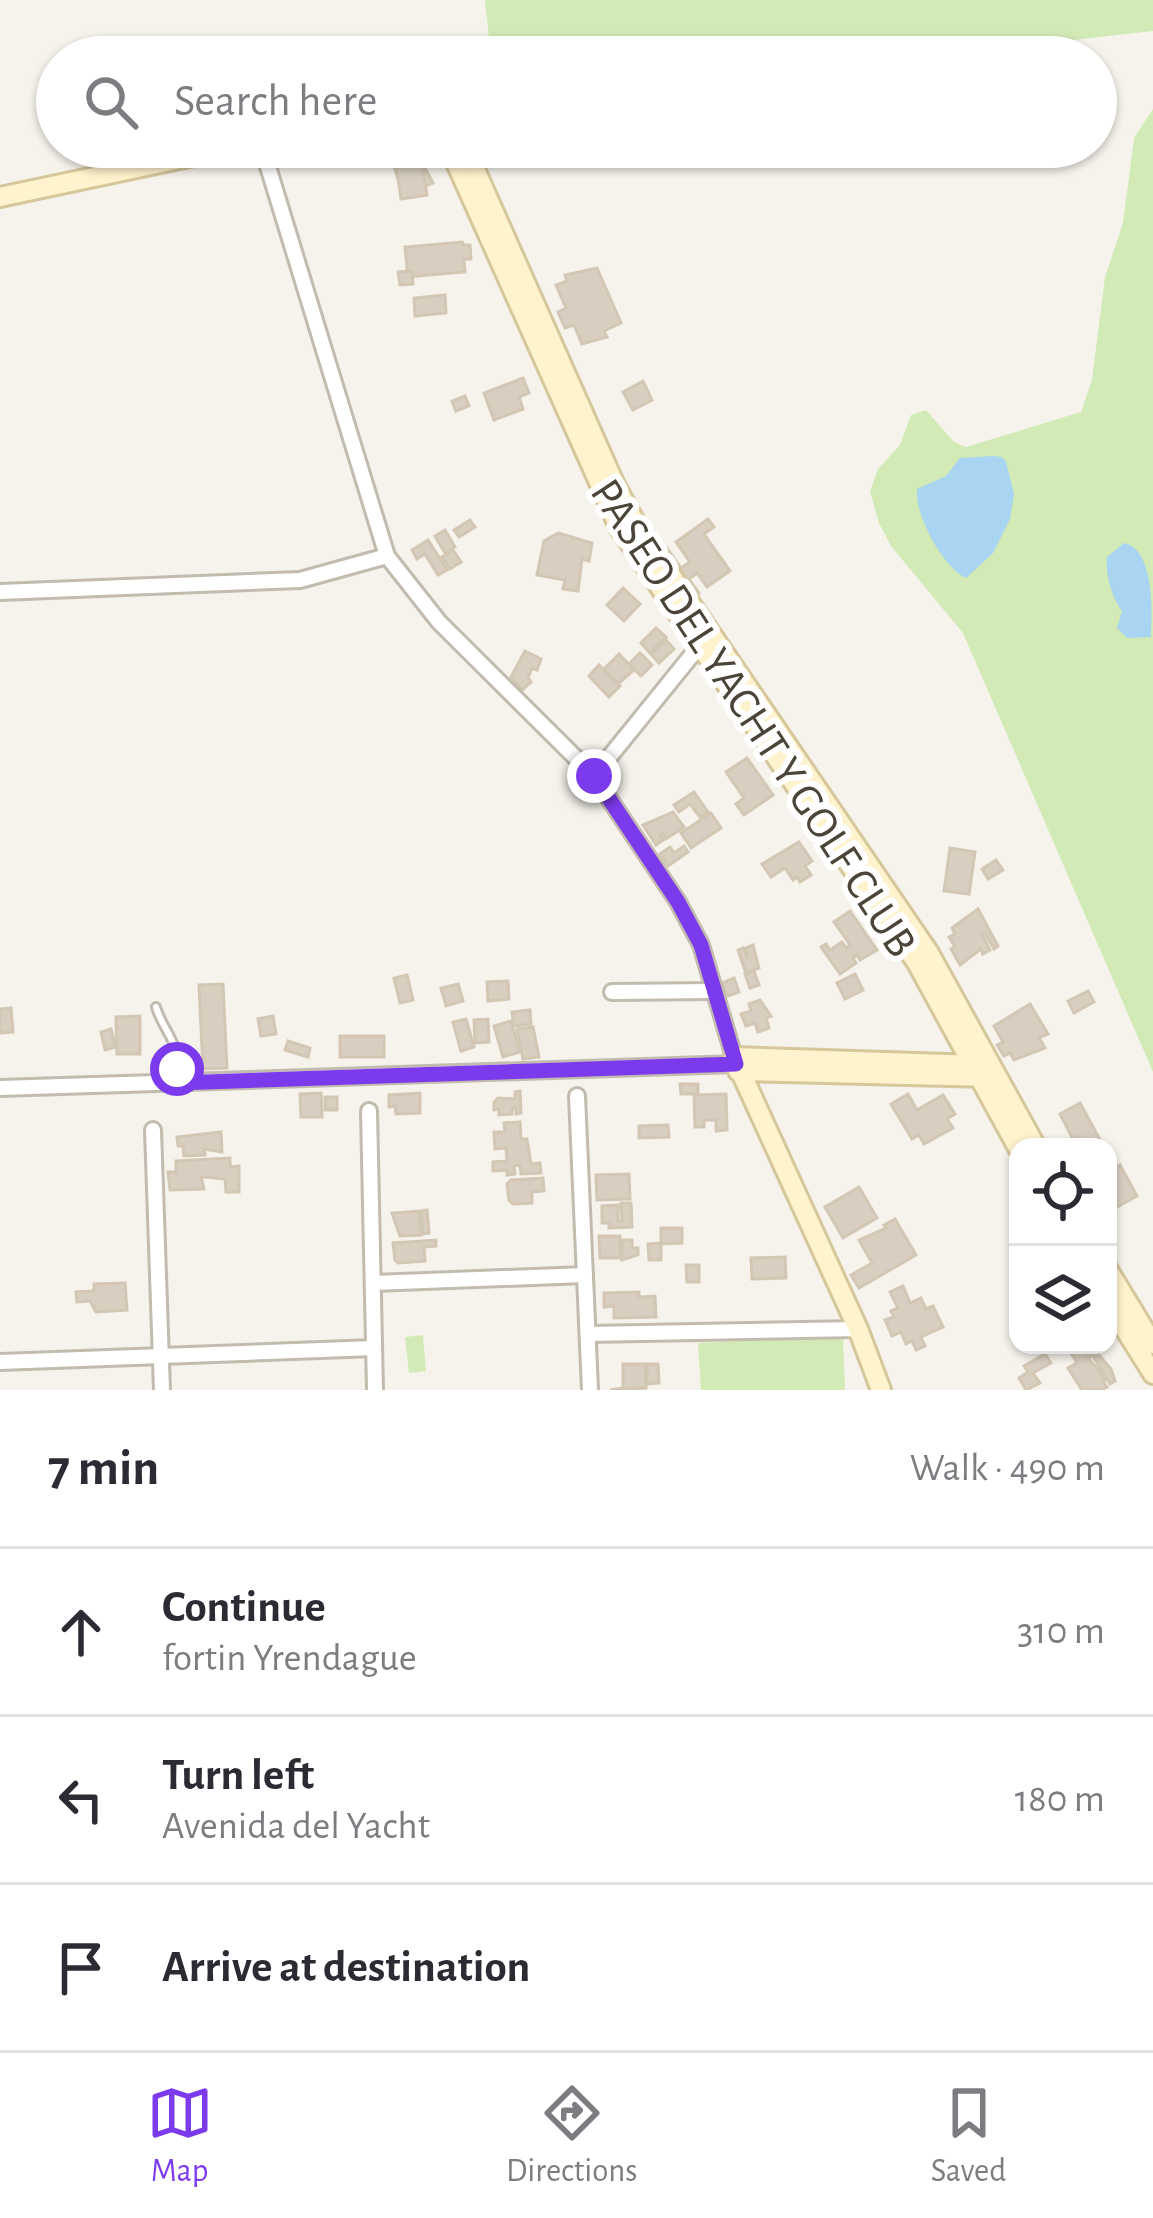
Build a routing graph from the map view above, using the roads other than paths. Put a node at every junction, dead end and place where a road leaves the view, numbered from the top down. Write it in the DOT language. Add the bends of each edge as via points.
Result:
graph roads {
  1 [pos="135,168"];
  2 [pos="268,168"];
  3 [pos="458,168"];
  4 [pos="474,168"];
  5 [pos="0,196"];
  6 [pos="387,556"];
  7 [pos="0,592"];
  8 [pos="704,640"];
  9 [pos="594,776"];
  10 [pos="612,992"];
  11 [pos="714,992"];
  12 [pos="156,1007"];
  13 [pos="736,1064"];
  14 [pos="176,1071"];
  15 [pos="985,1071"];
  16 [pos="0,1088"];
  17 [pos="577,1096"];
  18 [pos="369,1111"];
  19 [pos="153,1130"];
  20 [pos="1014,1138"];
  21 [pos="1030,1138"];
  22 [pos="585,1275"];
  23 [pos="373,1283"];
  24 [pos="1117,1285"];
  25 [pos="1117,1316"];
  26 [pos="858,1329"];
  27 [pos="588,1334"];
  28 [pos="1153,1344"];
  29 [pos="374,1348"];
  30 [pos="161,1356"];
  31 [pos="0,1362"];
  32 [pos="1153,1374"];
  33 [pos="162,1390"];
  34 [pos="375,1390"];
  35 [pos="590,1390"];
  36 [pos="881,1390"];
  1 -- 5 [label="main road"];
  2 -- 6 [label="street"];
  3 -- 8 [label="main road, PASEO DEL YACHT Y GOLF CLUB" via="609,508"];
  4 -- 8 [label="main road, PASEO DEL YACHT Y GOLF CLUB" via="614,485"];
  6 -- 7 [label="street" via="299,580"];
  6 -- 9 [label="street" via="439,622"];
  8 -- 9 [label="street"];
  8 -- 15 [label="main road, PASEO DEL YACHT Y GOLF CLUB"];
  9 -- 11 [label="street" via="678,902"];
  10 -- 11 [label="street"];
  11 -- 13 [label="street"];
  12 -- 14 [label="lane" via="173,1039"];
  13 -- 14 [label="street"];
  13 -- 15 [label="main road"];
  13 -- 26 [label="main road"];
  14 -- 16 [label="street"];
  15 -- 20 [label="main road, PASEO DEL YACHT Y GOLF CLUB"];
  15 -- 21 [label="main road, PASEO DEL YACHT Y GOLF CLUB"];
  17 -- 22 [label="street"];
  18 -- 23 [label="street"];
  19 -- 30 [label="street"];
  22 -- 23 [label="street"];
  22 -- 27 [label="street"];
  23 -- 29 [label="street"];
  24 -- 28 [label="main road"];
  25 -- 32 [label="main road"];
  26 -- 27 [label="street"];
  26 -- 36 [label="main road"];
  27 -- 35 [label="street"];
  29 -- 30 [label="street"];
  29 -- 34 [label="street"];
  30 -- 31 [label="street"];
  30 -- 33 [label="street"];
}
